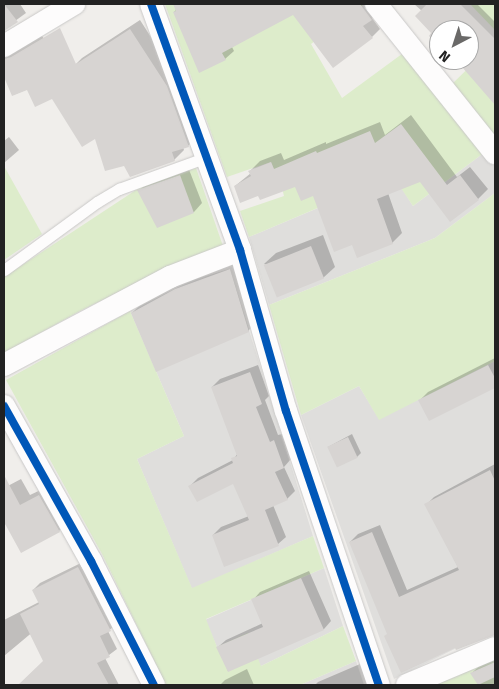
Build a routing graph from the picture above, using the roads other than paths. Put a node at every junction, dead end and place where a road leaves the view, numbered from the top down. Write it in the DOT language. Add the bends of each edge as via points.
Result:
graph roads {
  1 [pos="74,4"];
  2 [pos="151,4"];
  3 [pos="376,4"];
  4 [pos="4,46"];
  5 [pos="495,153"];
  6 [pos="207,158"];
  7 [pos="240,250"];
  8 [pos="4,270"];
  9 [pos="4,365"];
  10 [pos="4,406"];
  11 [pos="495,648"];
  12 [pos="154,685"];
  13 [pos="379,685"];
  14 [pos="407,685"];
  1 -- 4 [label="street"];
  2 -- 6 [label="street"];
  3 -- 5 [label="street"];
  6 -- 7 [label="street"];
  6 -- 8 [label="lane" via="119,189"];
  7 -- 9 [label="street" via="170,278"];
  7 -- 13 [label="street" via="286,411"];
  10 -- 12 [label="street" via="91,561"];
  11 -- 14 [label="street"];
}
